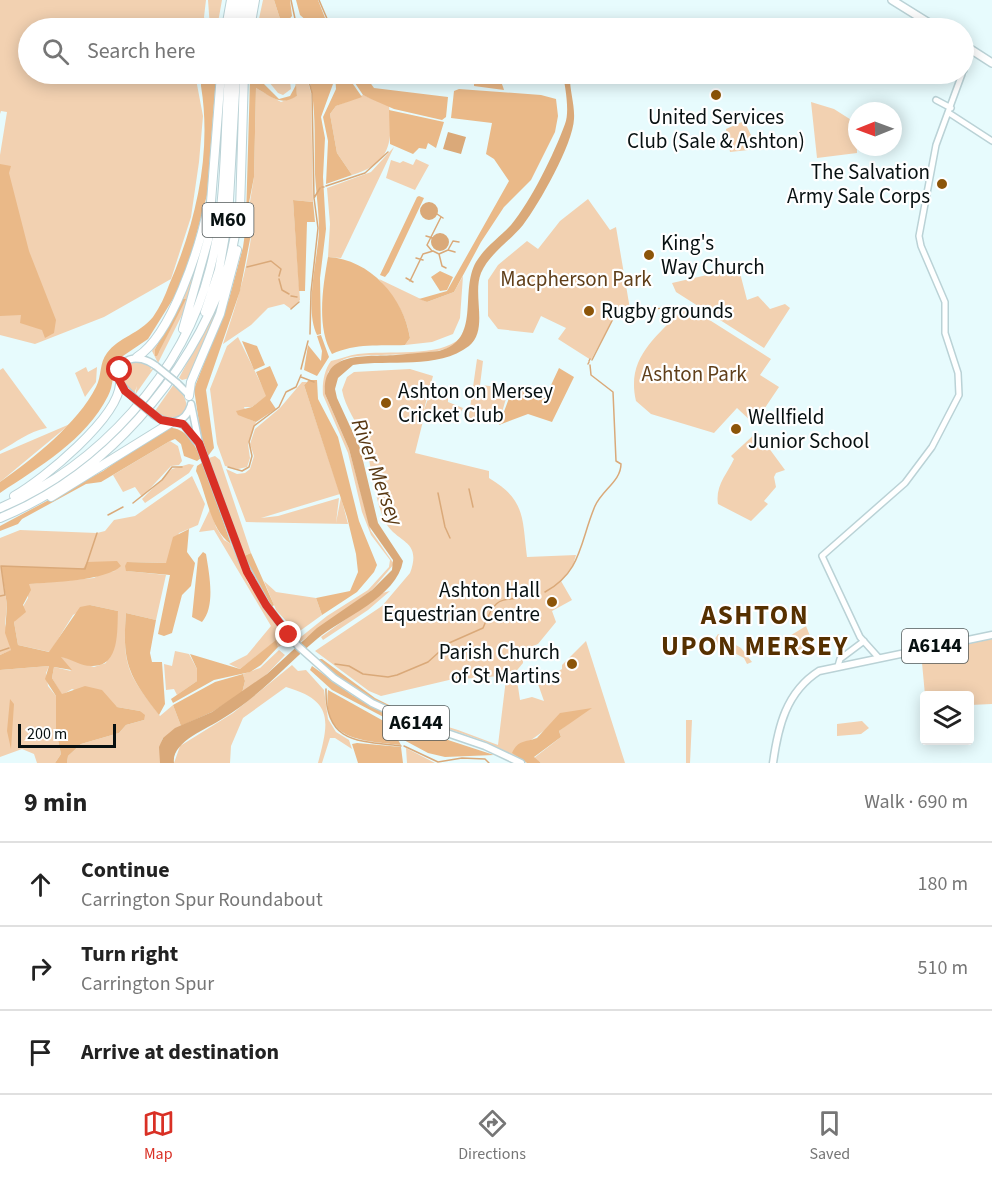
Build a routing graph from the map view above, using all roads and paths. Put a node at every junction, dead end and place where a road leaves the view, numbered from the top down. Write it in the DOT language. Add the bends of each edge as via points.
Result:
graph roads {
  1 [pos="231,0"];
  2 [pos="239,0"];
  3 [pos="247,0"];
  4 [pos="255,0"];
  5 [pos="892,0"];
  6 [pos="228,18"];
  7 [pos="236,18"];
  8 [pos="244,18"];
  9 [pos="252,18"];
  10 [pos="921,18"];
  11 [pos="974,51"];
  12 [pos="992,63"];
  13 [pos="220,84"];
  14 [pos="228,84"];
  15 [pos="236,84"];
  16 [pos="244,84"];
  17 [pos="959,84"];
  18 [pos="936,100"];
  19 [pos="950,110"];
  20 [pos="218,126"];
  21 [pos="992,141"];
  22 [pos="240,206"];
  23 [pos="173,355"];
  24 [pos="137,357"];
  25 [pos="184,358"];
  26 [pos="120,384"];
  27 [pos="190,400"];
  28 [pos="175,422"];
  29 [pos="199,443"];
  30 [pos="0,506"];
  31 [pos="2,517"];
  32 [pos="992,635"];
  33 [pos="864,641"];
  34 [pos="878,657"];
  35 [pos="838,666"];
  36 [pos="521,763"];
  37 [pos="773,763"];
  1 -- 6 [label="highway"];
  2 -- 7 [label="highway"];
  3 -- 8 [label="highway"];
  4 -- 9 [label="highway"];
  5 -- 10 [label="highway"];
  11 -- 12 [label="highway"];
  13 -- 20 [label="highway, M60"];
  14 -- 23 [label="highway, M60" via="216,244 197,309"];
  15 -- 25 [label="highway, M60" via="232,183 224,245 205,312"];
  16 -- 22 [label="highway, M60"];
  17 -- 19 [label="main road"];
  18 -- 19 [label="main road"];
  19 -- 21 [label="main road"];
  19 -- 33 [label="main road" via="934,153 920,240 945,302 945,333 958,373 959,395 932,447 910,477 822,556"];
  20 -- 23 [label="highway, M60" via="208,240 192,304"];
  20 -- 24 [label="highway, M60" via="208,207 195,258 155,339"];
  22 -- 25 [label="highway, M60" via="227,271 204,326"];
  22 -- 27 [label="highway, M60" via="230,284 191,382"];
  23 -- 30 [label="highway, M60" via="131,411 88,454 51,481"];
  24 -- 26 [label="main road" via="122,367"];
  24 -- 27 [label="main road, bridge" via="147,359 177,383"];
  25 -- 31 [label="highway, M60" via="118,441 56,489"];
  26 -- 28 [label="main road, A6144, bridge" via="154,415 165,422"];
  26 -- 30 [label="highway, M60" via="117,398 75,449 38,482"];
  27 -- 28 [label="main road" via="188,413"];
  27 -- 29 [label="main road, A6144"];
  28 -- 29 [label="main road, A6144" via="185,426"];
  28 -- 31 [label="highway, M60" via="57,494 20,513"];
  29 -- 36 [label="main road, A6144" via="247,572 289,635 320,667 390,712"];
  32 -- 34 [label="main road, A6144"];
  33 -- 34 [label="main road"];
  33 -- 35 [label="main road" via="840,659"];
  34 -- 35 [label="main road, A6144"];
  35 -- 37 [label="main road, A6144" via="810,677 784,711"];
}
